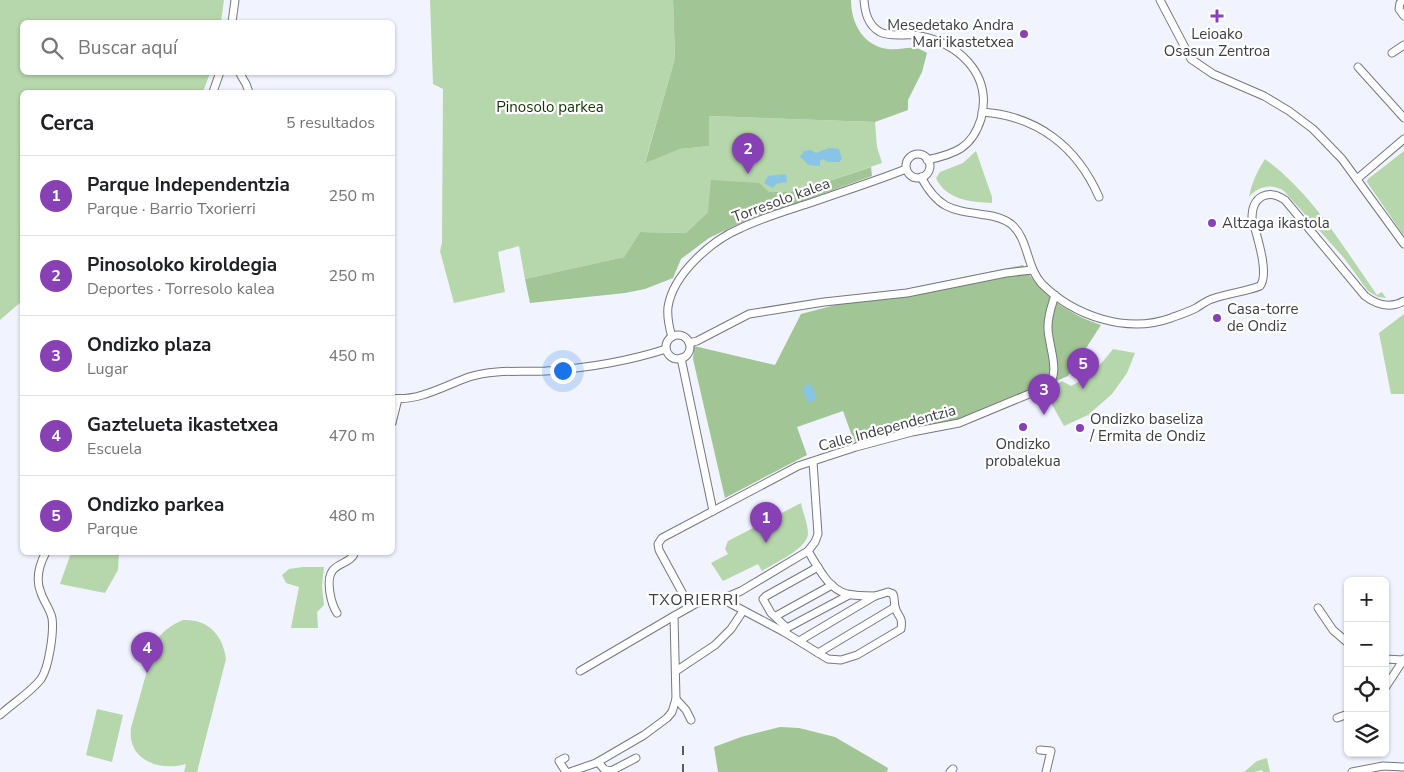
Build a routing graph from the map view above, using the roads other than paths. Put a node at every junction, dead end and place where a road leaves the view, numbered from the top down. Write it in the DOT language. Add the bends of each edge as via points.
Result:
graph roads {
  1 [pos="235,0"];
  2 [pos="864,0"];
  3 [pos="1160,0"];
  4 [pos="1404,0"];
  5 [pos="1404,16"];
  6 [pos="232,20"];
  7 [pos="1404,45"];
  8 [pos="1392,53"];
  9 [pos="1358,66"];
  10 [pos="219,75"];
  11 [pos="240,75"];
  12 [pos="214,90"];
  13 [pos="248,90"];
  14 [pos="982,112"];
  15 [pos="1404,118"];
  16 [pos="1404,139"];
  17 [pos="928,160"];
  18 [pos="906,169"];
  19 [pos="921,177"];
  20 [pos="1357,179"];
  21 [pos="1099,197"];
  22 [pos="1404,244"];
  23 [pos="1032,270"];
  24 [pos="1055,295"];
  25 [pos="1404,301"];
  26 [pos="672,337"];
  27 [pos="689,343"];
  28 [pos="666,350"];
  29 [pos="681,358"];
  30 [pos="395,399"];
  31 [pos="813,462"];
  32 [pos="713,511"];
  33 [pos="808,552"];
  34 [pos="44,555"];
  35 [pos="353,555"];
  36 [pos="818,567"];
  37 [pos="832,585"];
  38 [pos="849,595"];
  39 [pos="875,596"];
  40 [pos="722,599"];
  41 [pos="690,607"];
  42 [pos="895,607"];
  43 [pos="1318,608"];
  44 [pos="744,611"];
  45 [pos="337,612"];
  46 [pos="674,616"];
  47 [pos="776,616"];
  48 [pos="785,630"];
  49 [pos="1344,640"];
  50 [pos="799,641"];
  51 [pos="818,652"];
  52 [pos="1389,659"];
  53 [pos="1404,659"];
  54 [pos="676,671"];
  55 [pos="580,672"];
  56 [pos="1389,682"];
  57 [pos="676,699"];
  58 [pos="0,715"];
  59 [pos="1344,715"];
  60 [pos="1337,718"];
  61 [pos="691,720"];
  62 [pos="1040,750"];
  63 [pos="565,758"];
  64 [pos="636,758"];
  65 [pos="598,762"];
  66 [pos="1404,767"];
  67 [pos="566,772"];
  68 [pos="570,772"];
  69 [pos="1046,772"];
  70 [pos="1352,772"];
  1 -- 6 [label="street"];
  2 -- 14 [label="street" via="866,16 881,32 930,39 962,55 972,65 979,81 983,95"];
  3 -- 20 [label="street" via="1191,59 1213,74 1264,96 1314,129"];
  4 -- 5 [label="street" via="1399,9"];
  7 -- 8 [label="street"];
  9 -- 15 [label="street"];
  10 -- 12 [label="street"];
  11 -- 13 [label="street"];
  14 -- 17 [label="street" via="978,129 969,142 949,155"];
  14 -- 21 [label="street" via="1022,120 1050,133 1076,158"];
  16 -- 20 [label="street"];
  17 -- 18 [label="street" via="922,155 914,155 908,160"];
  17 -- 19 [label="street" via="928,171"];
  18 -- 19 [label="street" via="915,178"];
  18 -- 26 [label="street, Torresolo kalea" via="762,219 716,242 688,268 673,293 668,305"];
  19 -- 23 [label="street" via="939,201 955,211 989,215 1010,223 1023,240"];
  20 -- 22 [label="street"];
  23 -- 24 [label="street"];
  23 -- 27 [label="street" via="894,294 749,314"];
  24 -- 25 [label="street" via="1076,310 1098,318 1122,323 1151,323 1170,319 1211,299 1260,286 1264,269 1252,210 1256,200 1273,193 1285,200 1365,296 1381,305 1390,306"];
  24 -- 31 [label="street, Calle Independentzia" via="1048,328 1054,368 1052,381 1046,387 959,423 912,432"];
  26 -- 27 [label="street" via="681,335"];
  26 -- 28 [label="street" via="667,341"];
  27 -- 29 [label="street" via="687,354"];
  28 -- 29 [label="street" via="671,356"];
  28 -- 30 [label="street" via="604,365 479,375 426,393"];
  29 -- 32 [label="street"];
  31 -- 32 [label="street, Calle Independentzia" via="798,466"];
  31 -- 33 [label="street" via="818,534"];
  32 -- 41 [label="street, Calle Independentzia" via="662,538 658,544"];
  33 -- 36 [label="street"];
  33 -- 40 [label="street"];
  34 -- 58 [label="street" via="38,578 40,592 52,619 45,669 34,686"];
  35 -- 45 [label="street" via="330,575 331,604"];
  36 -- 37 [label="street"];
  36 -- 47 [label="street" via="766,596 764,603"];
  37 -- 38 [label="street" via="837,591"];
  37 -- 47 [label="street"];
  38 -- 39 [label="street"];
  38 -- 48 [label="street"];
  39 -- 42 [label="street" via="888,592 893,594"];
  39 -- 50 [label="street"];
  40 -- 41 [label="street"];
  40 -- 44 [label="street"];
  41 -- 46 [label="street"];
  42 -- 51 [label="street"];
  42 -- 51 [label="street" via="902,620 901,629 857,655 841,660 828,659"];
  43 -- 49 [label="street"];
  44 -- 48 [label="street"];
  44 -- 54 [label="street" via="716,645"];
  46 -- 54 [label="street"];
  46 -- 55 [label="street"];
  47 -- 48 [label="street"];
  48 -- 50 [label="street"];
  50 -- 51 [label="street"];
  52 -- 53 [label="street"];
  53 -- 56 [label="street"];
  54 -- 57 [label="street"];
  57 -- 61 [label="street"];
  57 -- 65 [label="street" via="667,718"];
  59 -- 60 [label="street"];
  62 -- 69 [label="street" via="1050,751"];
  63 -- 67 [label="street" via="559,761"];
  64 -- 65 [label="street" via="611,771"];
  65 -- 68 [label="street"];
  66 -- 70 [label="street" via="1383,766"];
}
